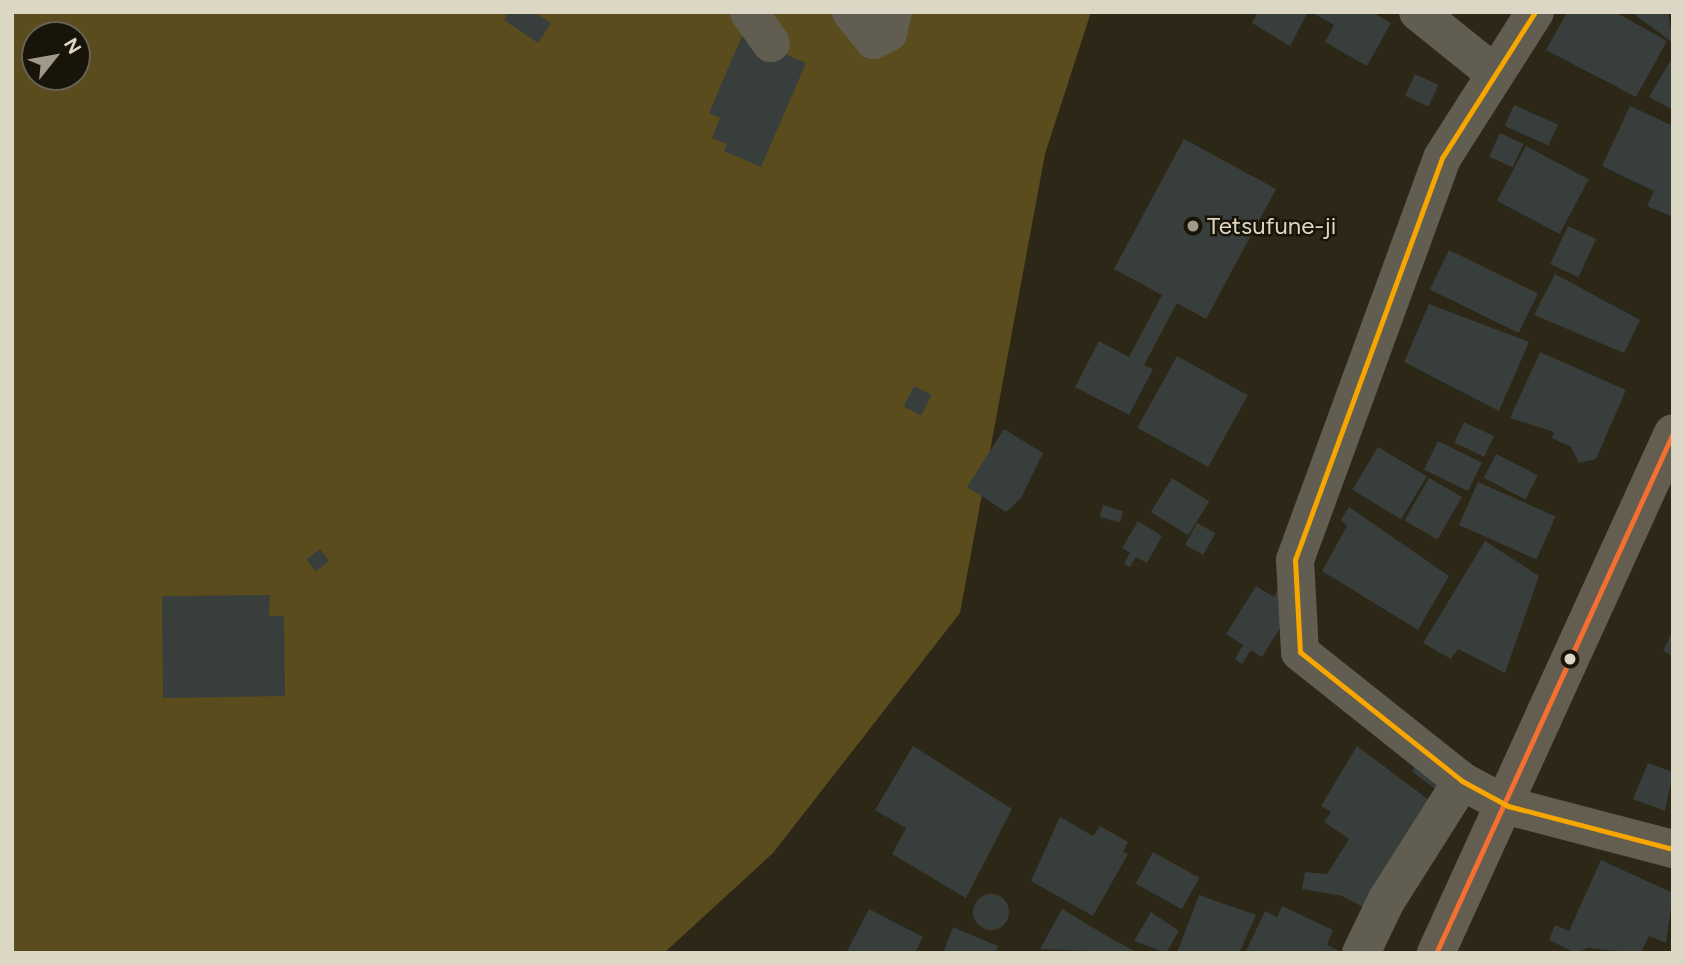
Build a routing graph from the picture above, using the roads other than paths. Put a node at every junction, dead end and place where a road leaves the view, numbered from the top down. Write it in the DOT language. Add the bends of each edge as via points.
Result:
graph roads {
  1 [pos="749,12"];
  2 [pos="851,12"];
  3 [pos="893,12"];
  4 [pos="1418,12"];
  5 [pos="1535,12"];
  6 [pos="771,43"];
  7 [pos="1495,74"];
  8 [pos="1673,433"];
  9 [pos="1462,781"];
  10 [pos="1508,806"];
  11 [pos="1673,849"];
  12 [pos="1361,953"];
  13 [pos="1436,953"];
  1 -- 6 [label="street"];
  2 -- 3 [label="street" via="874,40 888,33"];
  4 -- 7 [label="street"];
  5 -- 7 [label="street"];
  7 -- 9 [label="street" via="1442,158 1295,561 1300,653"];
  8 -- 10 [label="main road"];
  9 -- 10 [label="street"];
  9 -- 12 [label="street" via="1386,901"];
  10 -- 11 [label="main road"];
  10 -- 13 [label="main road"];
}
